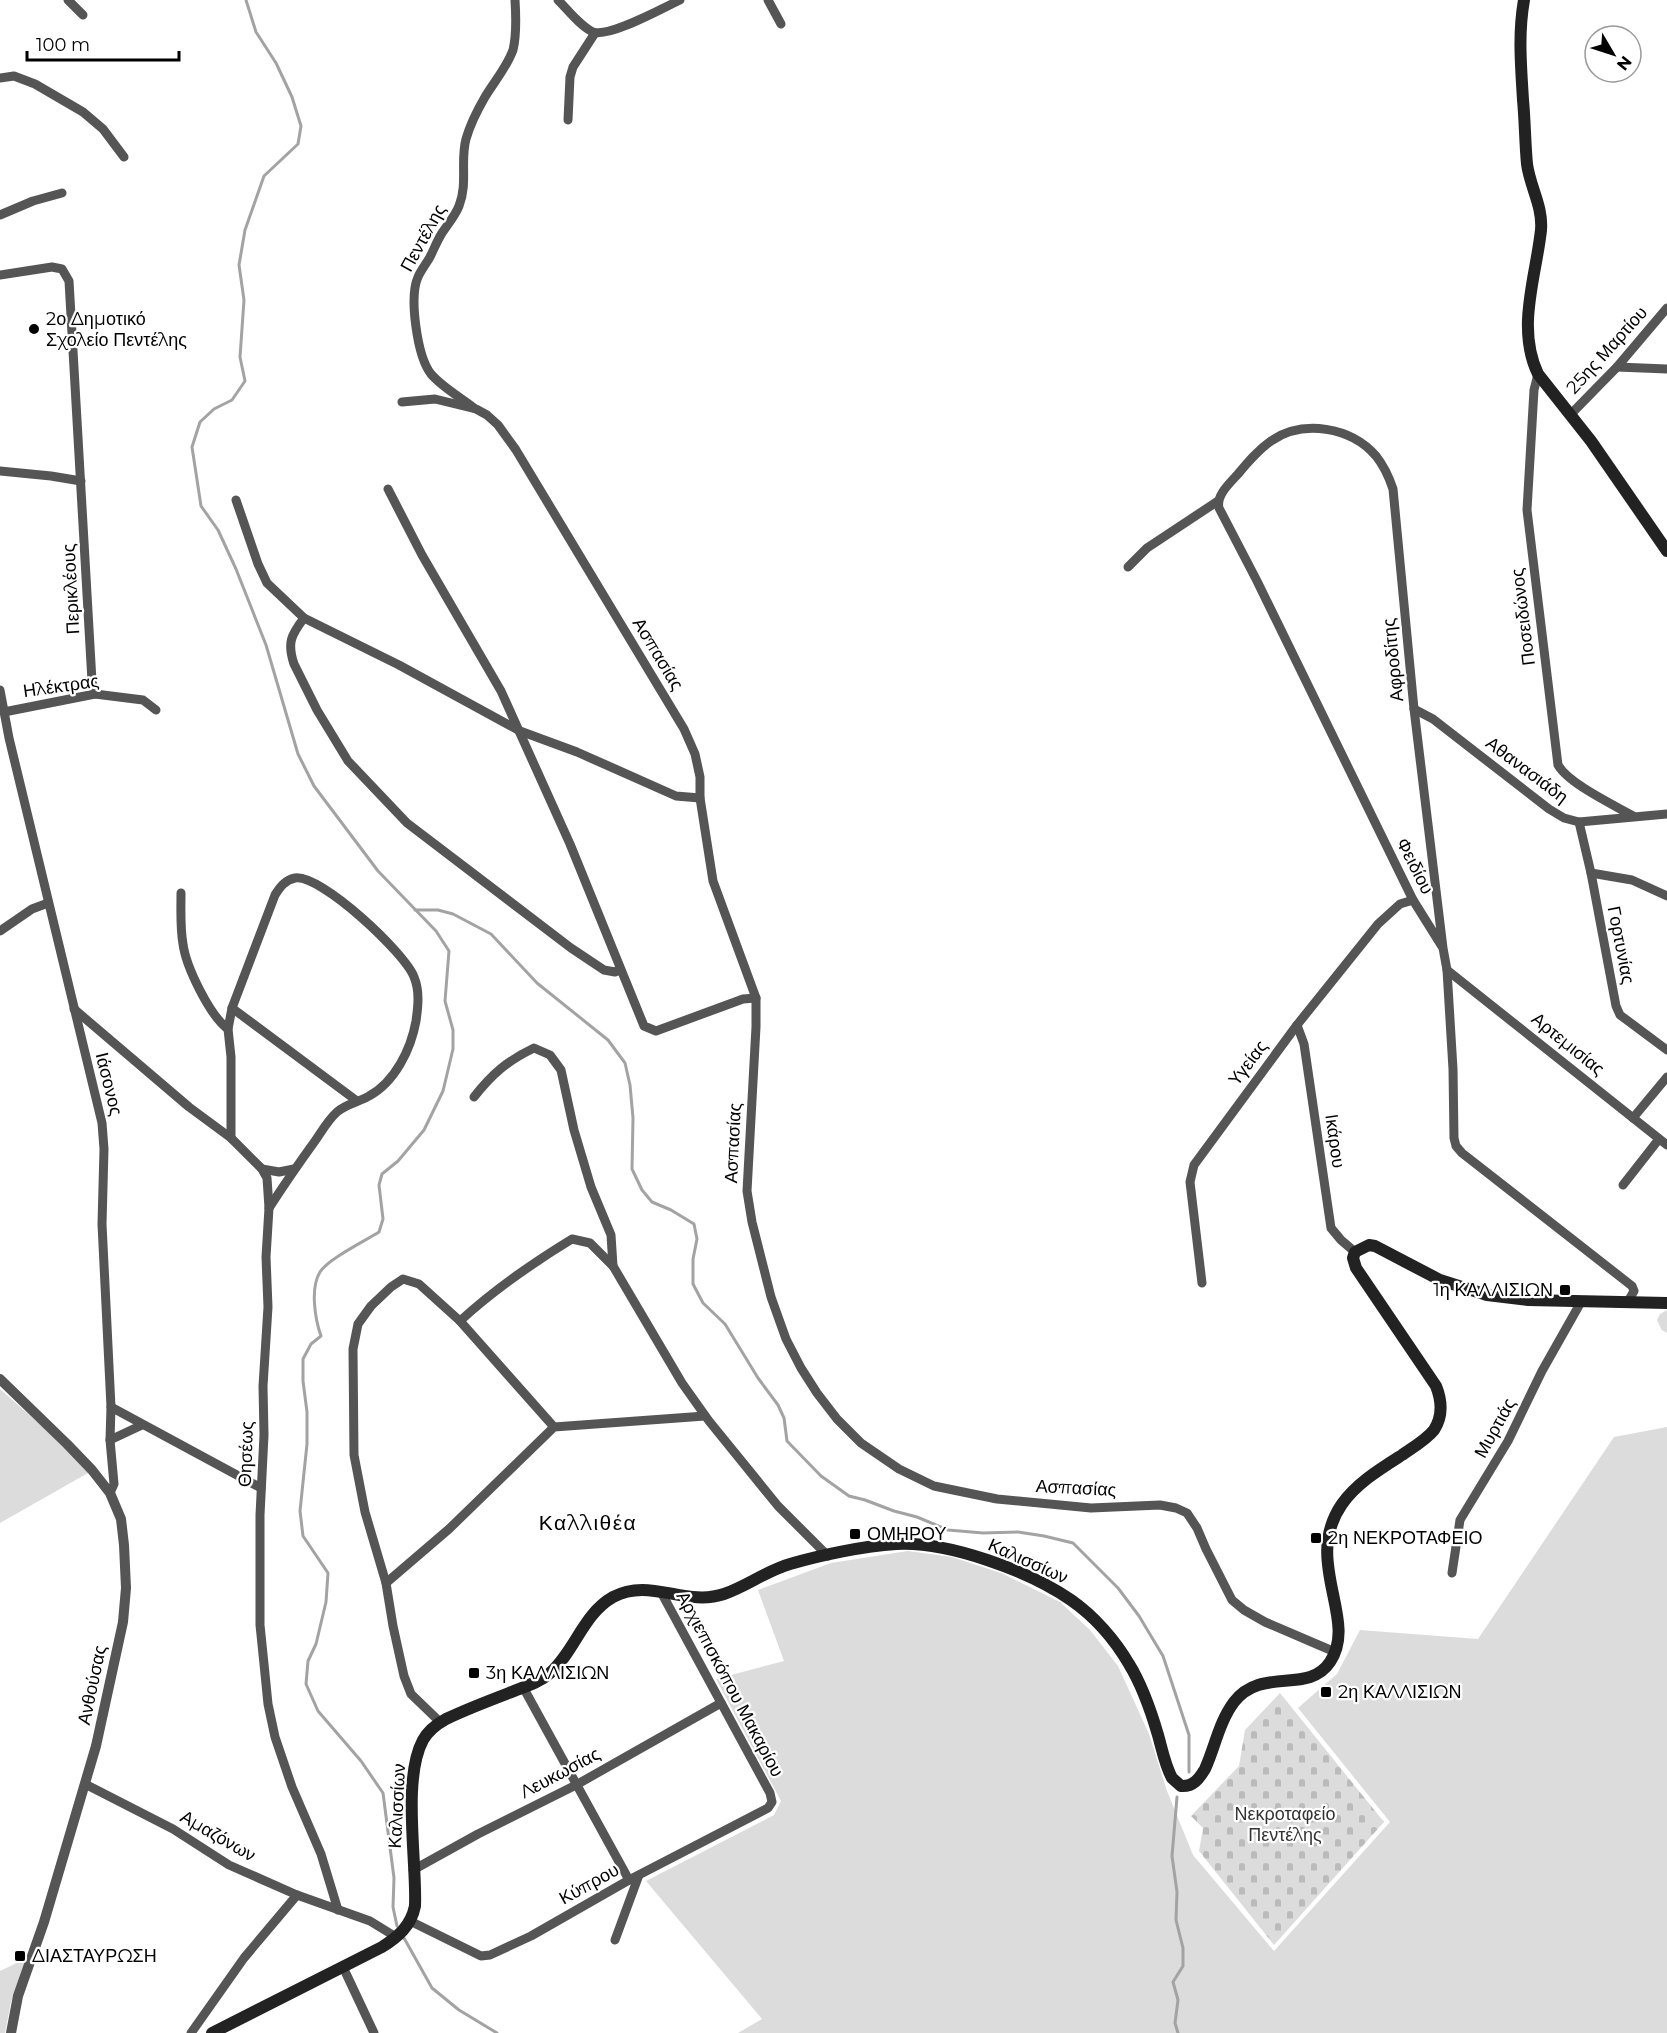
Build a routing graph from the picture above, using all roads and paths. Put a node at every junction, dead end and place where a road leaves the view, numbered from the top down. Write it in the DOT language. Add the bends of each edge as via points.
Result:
graph roads {
  1 [pos="68,0"];
  2 [pos="515,0"];
  3 [pos="558,0"];
  4 [pos="680,0"];
  5 [pos="768,0"];
  6 [pos="1524,0"];
  7 [pos="83,15"];
  8 [pos="781,24"];
  9 [pos="595,33"];
  10 [pos="0,78"];
  11 [pos="567,120"];
  12 [pos="124,157"];
  13 [pos="62,193"];
  14 [pos="0,215"];
  15 [pos="0,275"];
  16 [pos="1667,308"];
  17 [pos="1617,367"];
  18 [pos="1667,369"];
  19 [pos="1538,374"];
  20 [pos="402,402"];
  21 [pos="476,409"];
  22 [pos="1570,414"];
  23 [pos="0,471"];
  24 [pos="81,482"];
  25 [pos="388,489"];
  26 [pos="236,500"];
  27 [pos="1218,501"];
  28 [pos="1667,551"];
  29 [pos="1128,567"];
  30 [pos="304,618"];
  31 [pos="0,690"];
  32 [pos="95,694"];
  33 [pos="1414,709"];
  34 [pos="156,710"];
  35 [pos="4,712"];
  36 [pos="520,731"];
  37 [pos="4,740"];
  38 [pos="700,798"];
  39 [pos="1667,814"];
  40 [pos="1633,816"];
  41 [pos="1579,822"];
  42 [pos="1591,873"];
  43 [pos="181,893"];
  44 [pos="1667,896"];
  45 [pos="1413,900"];
  46 [pos="48,903"];
  47 [pos="0,931"];
  48 [pos="1443,948"];
  49 [pos="620,970"];
  50 [pos="1447,970"];
  51 [pos="756,998"];
  52 [pos="232,1008"];
  53 [pos="74,1010"];
  54 [pos="1297,1025"];
  55 [pos="228,1029"];
  56 [pos="1667,1050"];
  57 [pos="1667,1077"];
  58 [pos="474,1097"];
  59 [pos="357,1101"];
  60 [pos="1633,1118"];
  61 [pos="231,1138"];
  62 [pos="1663,1142"];
  63 [pos="262,1169"];
  64 [pos="294,1169"];
  65 [pos="1623,1185"];
  66 [pos="269,1208"];
  67 [pos="1356,1252"];
  68 [pos="613,1266"];
  69 [pos="1202,1283"];
  70 [pos="1581,1302"];
  71 [pos="1667,1303"];
  72 [pos="1627,1304"];
  73 [pos="460,1321"];
  74 [pos="0,1379"];
  75 [pos="111,1407"];
  76 [pos="705,1416"];
  77 [pos="142,1425"];
  78 [pos="554,1427"];
  79 [pos="110,1440"];
  80 [pos="261,1488"];
  81 [pos="110,1493"];
  82 [pos="828,1556"];
  83 [pos="1452,1573"];
  84 [pos="386,1582"];
  85 [pos="661,1592"];
  86 [pos="1335,1652"];
  87 [pos="523,1687"];
  88 [pos="721,1703"];
  89 [pos="440,1722"];
  90 [pos="85,1784"];
  91 [pos="576,1785"];
  92 [pos="770,1793"];
  93 [pos="413,1870"];
  94 [pos="639,1875"];
  95 [pos="629,1880"];
  96 [pos="297,1894"];
  97 [pos="338,1910"];
  98 [pos="410,1921"];
  99 [pos="396,1937"];
  100 [pos="615,1940"];
  101 [pos="343,1967"];
  102 [pos="373,2030"];
  103 [pos="11,2033"];
  104 [pos="191,2033"];
  105 [pos="212,2033"];
  106 [pos="363,2033"];
  1 -- 7 [label="street"];
  2 -- 21 [label="street, Πεντέλης" via="513,49 467,137 462,199 421,270 413,294 427,367"];
  3 -- 9 [label="street"];
  4 -- 9 [label="street" via="612,31"];
  5 -- 8 [label="street"];
  6 -- 19 [label="main road" via="1520,46 1527,165 1541,222 1529,315 1529,346"];
  9 -- 11 [label="street" via="573,67"];
  10 -- 12 [label="street" via="14,76 35,84 82,112 103,129"];
  13 -- 14 [label="street"];
  15 -- 24 [label="street, Περικλέους" via="52,267 63,269 69,281"];
  16 -- 17 [label="street, 25ης Μαρτίου"];
  17 -- 18 [label="street"];
  17 -- 22 [label="street, 25ης Μαρτίου"];
  19 -- 22 [label="main road"];
  19 -- 40 [label="street, Ποσειδώνος" via="1527,510 1558,765 1572,780"];
  20 -- 21 [label="street, Ασπασίας" via="435,399"];
  21 -- 38 [label="street, Ασπασίας" via="498,425 516,450 684,729 700,777"];
  22 -- 28 [label="main road"];
  23 -- 24 [label="street"];
  24 -- 32 [label="street, Περικλέους"];
  25 -- 36 [label="street"];
  26 -- 30 [label="street" via="267,583"];
  27 -- 29 [label="street" via="1147,548"];
  27 -- 33 [label="street, Αφροδίτης" via="1253,456 1271,441 1301,429 1338,432 1354,438 1376,456 1393,489"];
  27 -- 45 [label="street, Φειδίου" via="1223,520 1257,581"];
  30 -- 36 [label="street"];
  30 -- 49 [label="street" via="290,640 294,664 331,736 373,789 407,824 571,948 604,970"];
  31 -- 35 [label="street, Ιάσονος"];
  32 -- 34 [label="street, Ηλέκτρας" via="143,700"];
  32 -- 35 [label="street, Ηλέκτρας"];
  33 -- 41 [label="street, Αθανασιάδη" via="1433,719 1549,809"];
  33 -- 48 [label="street, Αφροδίτης"];
  35 -- 37 [label="street, Ιάσονος"];
  36 -- 38 [label="street" via="676,796"];
  36 -- 49 [label="street"];
  37 -- 46 [label="street, Ιάσονος"];
  38 -- 51 [label="street, Ασπασίας" via="713,881"];
  39 -- 40 [label="street, Αθανασιάδη"];
  40 -- 41 [label="street, Αθανασιάδη"];
  41 -- 42 [label="street, Γορτυνίας"];
  42 -- 44 [label="street" via="1632,880"];
  42 -- 56 [label="street, Γορτυνίας" via="1616,1006 1620,1015"];
  43 -- 55 [label="street" via="181,929 188,964 208,1007"];
  45 -- 48 [label="street, Φειδίου"];
  45 -- 54 [label="street, Υγείας" via="1400,904 1378,924"];
  46 -- 47 [label="street"];
  46 -- 53 [label="street, Ιάσονος"];
  48 -- 50 [label="street, Φειδίου"];
  49 -- 51 [label="street" via="644,1026 650,1030 742,999"];
  50 -- 60 [label="street, Αρτεμισίας"];
  50 -- 72 [label="street, Φειδίου" via="1456,1146 1632,1286 1634,1291"];
  51 -- 86 [label="street, Ασπασίας" via="747,1191 752,1222 786,1339 837,1419 880,1458 934,1486 997,1499 1091,1508 1176,1508 1187,1514 1197,1528 1232,1600 1265,1622"];
  52 -- 55 [label="street"];
  52 -- 59 [label="street"];
  52 -- 59 [label="street" via="263,922 281,885 300,878 333,894 408,964 418,989 416,1022 393,1077"];
  53 -- 61 [label="street"];
  53 -- 75 [label="street, Ιάσονος" via="102,1123 102,1224"];
  54 -- 67 [label="street, Ικάρου" via="1304,1044 1331,1228"];
  54 -- 69 [label="street, Υγείας" via="1194,1165 1190,1182"];
  55 -- 61 [label="street"];
  57 -- 60 [label="street"];
  58 -- 68 [label="street" via="512,1058 534,1048 550,1055 561,1070 591,1187 611,1234"];
  59 -- 64 [label="street" via="338,1111"];
  60 -- 62 [label="street, Αρτεμισίας"];
  61 -- 63 [label="street"];
  62 -- 65 [label="street"];
  63 -- 64 [label="street"];
  63 -- 66 [label="street, Θησέως" via="267,1178"];
  64 -- 66 [label="street"];
  66 -- 80 [label="street, Θησέως"];
  67 -- 70 [label="main road" via="1375,1246 1440,1280 1487,1295"];
  67 -- 86 [label="main road" via="1356,1268 1436,1386 1440,1412 1430,1434 1362,1482 1333,1522 1326,1552 1339,1631"];
  68 -- 73 [label="street" via="590,1242 572,1239 500,1286"];
  68 -- 76 [label="street"];
  70 -- 72 [label="main road"];
  70 -- 83 [label="street, Μυρτιάς" via="1508,1441 1460,1520"];
  71 -- 72 [label="main road"];
  73 -- 78 [label="street"];
  73 -- 84 [label="street" via="419,1284 403,1279 371,1306 358,1324 353,1349 354,1455 364,1512"];
  74 -- 81 [label="street, Ανθούσας" via="68,1444"];
  75 -- 77 [label="street"];
  75 -- 79 [label="street, Ιάσονος"];
  76 -- 78 [label="street"];
  76 -- 82 [label="street" via="778,1506"];
  77 -- 79 [label="street"];
  77 -- 80 [label="street"];
  78 -- 84 [label="street" via="449,1529"];
  79 -- 81 [label="street, Ιάσονος" via="114,1484"];
  80 -- 97 [label="street, Θησέως" via="260,1625 268,1704 275,1737 321,1854"];
  81 -- 90 [label="street, Ανθούσας" via="123,1533 125,1600 103,1719"];
  82 -- 85 [label="main road, Καλισσίων" via="782,1567 712,1598 693,1599"];
  82 -- 86 [label="main road, Καλισσίων" via="898,1544 951,1550 996,1564 1070,1599 1097,1623 1128,1661 1146,1700 1169,1772 1180,1786 1201,1777 1226,1713 1240,1696 1267,1682 1320,1674"];
  84 -- 89 [label="street" via="404,1676 411,1694"];
  85 -- 87 [label="main road, Καλισσίων" via="632,1590 606,1601 552,1671"];
  85 -- 88 [label="street, Αρχιεπισκόπου Μακαρίου"];
  87 -- 89 [label="main road, Καλισσίων"];
  87 -- 91 [label="street"];
  88 -- 91 [label="street, Λευκωσίας"];
  88 -- 92 [label="street, Αρχιεπισκόπου Μακαρίου"];
  89 -- 93 [label="main road, Καλισσίων" via="425,1737 417,1757 412,1801"];
  90 -- 96 [label="street, Αμαζόνων" via="174,1828 229,1865"];
  90 -- 103 [label="street, Ανθούσας" via="18,1996"];
  91 -- 93 [label="street, Λευκωσίας"];
  91 -- 95 [label="street"];
  92 -- 94 [label="street, Κύπρου" via="772,1802 768,1808"];
  93 -- 98 [label="main road, Καλισσίων" via="415,1902"];
  94 -- 95 [label="street, Κύπρου"];
  94 -- 100 [label="street"];
  95 -- 98 [label="street, Κύπρου" via="490,1955 481,1956"];
  96 -- 97 [label="street, Αμαζόνων"];
  96 -- 104 [label="street" via="244,1958"];
  97 -- 99 [label="street" via="370,1921"];
  98 -- 99 [label="main road"];
  99 -- 101 [label="main road"];
  101 -- 102 [label="street"];
  101 -- 105 [label="main road"];
  102 -- 106 [label="street"];
}
